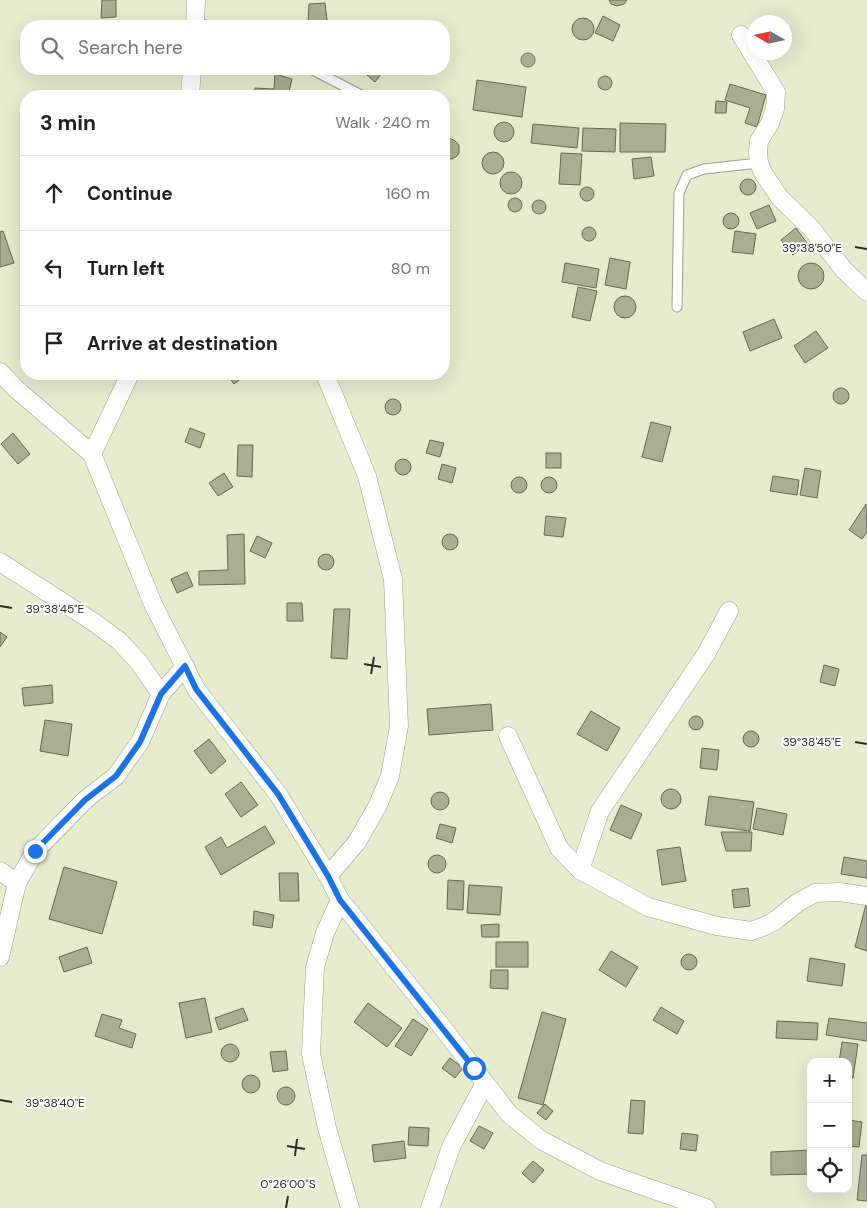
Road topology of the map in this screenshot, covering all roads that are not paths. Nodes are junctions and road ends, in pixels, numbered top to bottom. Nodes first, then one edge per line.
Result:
1 (196, 0) edge
2 (199, 20) edge
3 (741, 35) dead end
4 (192, 75) edge
5 (323, 75) edge
6 (190, 90) edge
7 (352, 90) edge
8 (759, 163) junction
9 (867, 292) edge
10 (677, 307) dead end
11 (0, 372) edge
12 (127, 380) edge
13 (327, 380) edge
14 (92, 454) junction
15 (0, 562) edge
16 (729, 611) dead end
17 (185, 666) junction
18 (161, 694) junction
19 (508, 736) dead end
20 (580, 870) junction
21 (0, 871) edge
22 (328, 876) junction
23 (16, 883) junction
24 (867, 896) edge
25 (340, 900) junction
26 (0, 957) edge
27 (485, 1083) junction
28 (350, 1208) edge
29 (430, 1208) edge
30 (706, 1208) edge

1 - 2 street
3 - 8 street
4 - 6 street
5 - 7 lane
8 - 9 street
8 - 10 lane
11 - 14 street
12 - 14 street
13 - 22 street
14 - 17 street
15 - 18 street
16 - 20 street
17 - 18 street
17 - 22 street
18 - 23 street
19 - 20 street
20 - 24 street
21 - 23 street
22 - 25 street
23 - 26 street
25 - 27 street
25 - 28 street
27 - 29 street
27 - 30 street

